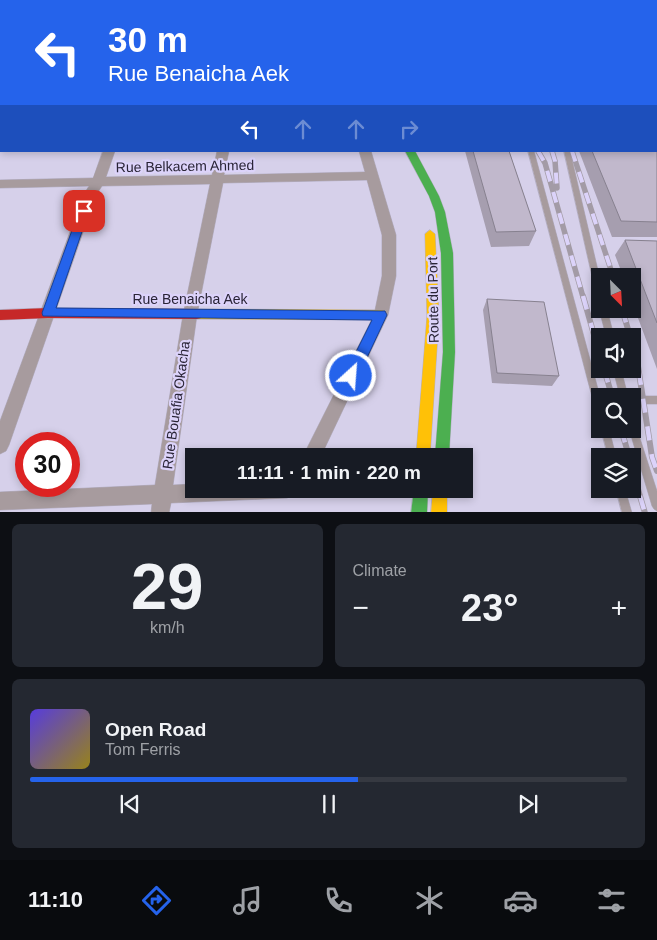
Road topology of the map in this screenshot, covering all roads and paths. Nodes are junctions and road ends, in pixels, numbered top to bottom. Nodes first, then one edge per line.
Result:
1 (109, 152) edge
2 (223, 152) edge
3 (365, 152) edge
4 (399, 152) edge
5 (411, 152) edge
6 (531, 152) edge
7 (567, 152) edge
8 (371, 176) junction
9 (218, 181) junction
10 (98, 182) junction
11 (0, 184) edge
12 (417, 190) dead end
13 (428, 221) dead end
14 (594, 268) edge
15 (48, 313) junction
16 (0, 315) edge
17 (190, 315) junction
18 (380, 315) junction
19 (594, 388) edge
20 (641, 400) edge
21 (657, 400) edge
22 (7, 406) edge
23 (636, 438) edge
24 (0, 445) edge
25 (316, 448) edge
26 (424, 448) edge
27 (443, 448) edge
28 (211, 498) edge
29 (420, 498) edge
30 (440, 498) edge
31 (623, 498) edge
32 (0, 502) edge
33 (161, 504) edge
34 (657, 506) edge
35 (419, 512) edge
36 (439, 512) edge
37 (627, 512) edge

1 - 10 street
2 - 9 street, Rue Bouafia Okacha
3 - 8 street
4 - 12 main road
5 - 27 main road, Route du Port
6 - 19 lane
7 - 14 lane
8 - 9 street, Rue Belkacem Ahmed
8 - 18 street
9 - 10 street, Rue Belkacem Ahmed
9 - 17 street, Rue Bouafia Okacha
10 - 11 street, Rue Belkacem Ahmed
10 - 15 street
13 - 26 main road, Route du Port
15 - 16 main road, Rue Benaicha Aek
15 - 17 main road, Rue Benaicha Aek
15 - 22 street
17 - 18 main road, Rue Benaicha Aek
17 - 33 street, Rue Bouafia Okacha
18 - 25 street
20 - 21 lane
22 - 24 street
23 - 34 lane
28 - 33 street
29 - 35 main road
30 - 36 main road
31 - 37 lane
32 - 33 street

